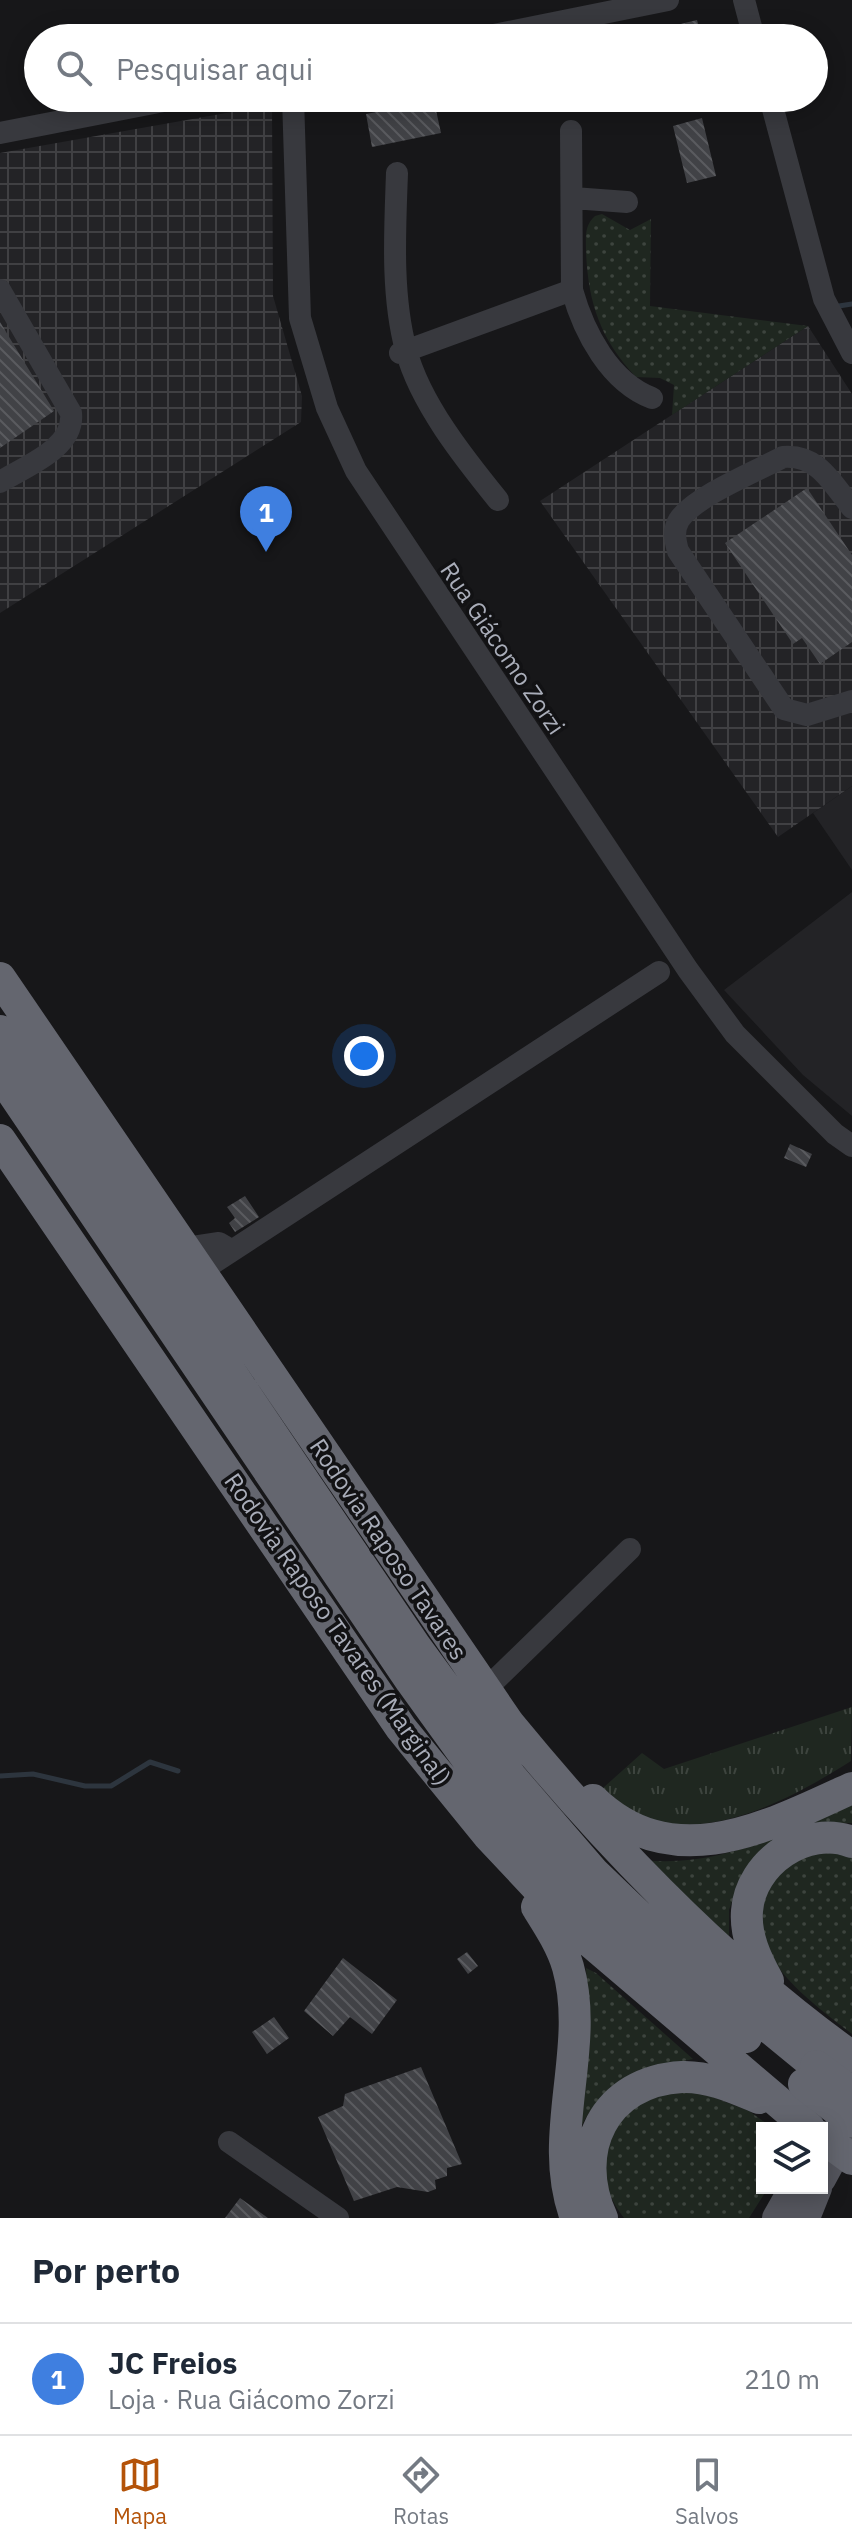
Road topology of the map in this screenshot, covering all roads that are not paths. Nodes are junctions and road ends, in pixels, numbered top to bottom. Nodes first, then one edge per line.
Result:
1 (668, 0) edge
2 (744, 0) edge
3 (549, 24) edge
4 (750, 24) edge
5 (107, 112) edge
6 (293, 112) edge
7 (774, 112) edge
8 (571, 131) dead end
9 (0, 133) edge
10 (397, 173) dead end
11 (573, 198) junction
12 (627, 202) dead end
13 (0, 290) edge
14 (572, 290) junction
15 (403, 352) junction
16 (852, 353) edge
17 (652, 398) dead end
18 (0, 482) edge
19 (498, 500) dead end
20 (852, 508) edge
21 (852, 701) edge
22 (659, 972) dead end
23 (0, 978) edge
24 (0, 1031) edge
25 (0, 1074) edge
26 (0, 1140) edge
27 (852, 1146) edge
28 (194, 1259) junction
29 (630, 1549) dead end
30 (490, 1698) junction
31 (852, 1788) edge
32 (488, 1835) junction
33 (852, 1842) edge
34 (790, 2009) junction
35 (852, 2057) edge
36 (852, 2074) edge
37 (810, 2075) junction
38 (852, 2093) edge
39 (799, 2122) edge
40 (802, 2122) edge
41 (809, 2122) edge
42 (852, 2122) edge
43 (828, 2141) edge
44 (229, 2142) dead end
45 (852, 2159) edge
46 (828, 2168) edge
47 (790, 2194) edge
48 (816, 2194) edge
49 (338, 2218) edge
50 (576, 2218) edge
51 (602, 2218) edge
52 (776, 2218) edge
53 (806, 2218) edge

1 - 3 street
2 - 4 street
5 - 9 street
6 - 27 street, Rua Giácomo Zorzi
7 - 16 street
8 - 11 street
10 - 15 street
11 - 12 street
11 - 14 street
13 - 18 street
14 - 15 street
14 - 17 street
15 - 19 street
20 - 21 street
22 - 28 street
23 - 28 highway, Rodovia Raposo Tavares
24 - 37 highway, Rodovia Raposo Tavares
25 - 37 highway, Rodovia Raposo Tavares
26 - 32 highway, Rodovia Raposo Tavares (Marginal)
28 - 30 highway, Rodovia Raposo Tavares
29 - 30 street
30 - 31 highway
30 - 34 highway, Rodovia Raposo Tavares
32 - 40 highway, Rodovia Raposo Tavares (Marginal)
32 - 50 highway
33 - 34 highway
34 - 35 highway, Rodovia Raposo Tavares
36 - 41 main road
37 - 38 highway, Rodovia Raposo Tavares, bridge
37 - 42 highway, Rodovia Raposo Tavares, bridge
39 - 51 highway
42 - 46 main road
43 - 45 highway, Rodovia Raposo Tavares (Marginal), bridge
44 - 49 street
47 - 52 main road
48 - 53 main road

